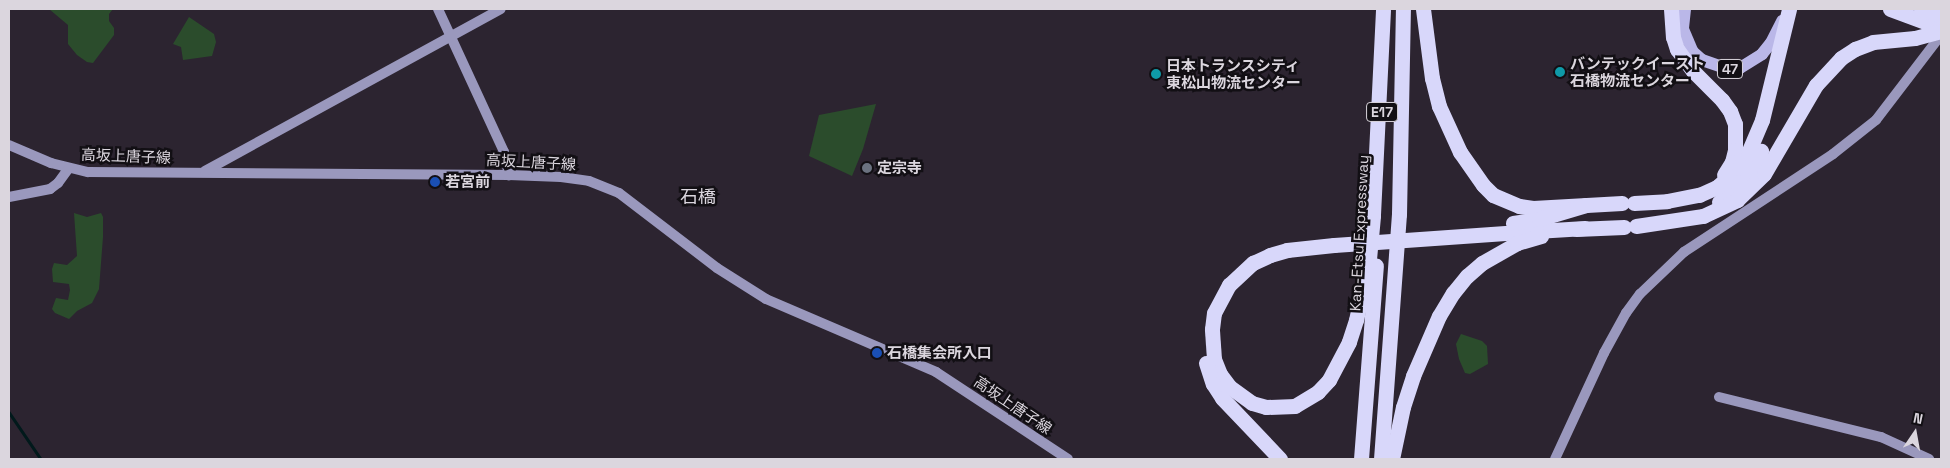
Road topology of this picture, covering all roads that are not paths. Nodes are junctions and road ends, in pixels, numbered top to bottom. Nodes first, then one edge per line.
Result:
1 (438, 9) edge
2 (501, 9) edge
3 (1383, 9) edge
4 (1403, 9) edge
5 (1423, 9) edge
6 (1671, 9) edge
7 (1686, 9) edge
8 (1788, 9) edge
9 (1799, 9) edge
10 (1890, 9) edge
11 (1921, 9) edge
12 (1941, 16) edge
13 (1941, 29) edge
14 (1941, 35) edge
15 (451, 36) junction
16 (9, 145) edge
17 (68, 168) junction
18 (202, 172) junction
19 (509, 175) junction
20 (1699, 195) junction
21 (9, 197) edge
22 (1586, 205) junction
23 (1684, 220) junction
24 (1585, 228) junction
25 (1372, 259) junction
26 (1719, 397) dead end
27 (1068, 459) edge
28 (1280, 459) edge
29 (1361, 459) edge
30 (1381, 459) edge
31 (1392, 459) edge
32 (1555, 459) edge
33 (1929, 459) edge

1 - 15 street
2 - 15 street
3 - 25 highway, Kan-Etsu Expressway / E17
4 - 30 highway, E17
5 - 22 highway
6 - 20 highway
7 - 8 main road, 47
8 - 20 highway
9 - 23 highway
10 - 13 highway
11 - 12 highway
13 - 23 highway
14 - 32 street
15 - 18 street
15 - 19 street
16 - 17 street, 高坂上唐子線
17 - 18 street, 高坂上唐子線
17 - 21 street
18 - 19 street, 高坂上唐子線
19 - 27 street, 高坂上唐子線
20 - 22 highway
22 - 28 highway
23 - 24 highway
24 - 25 highway
24 - 31 highway
25 - 29 highway, Kan-Etsu Expressway / E17
26 - 33 street

